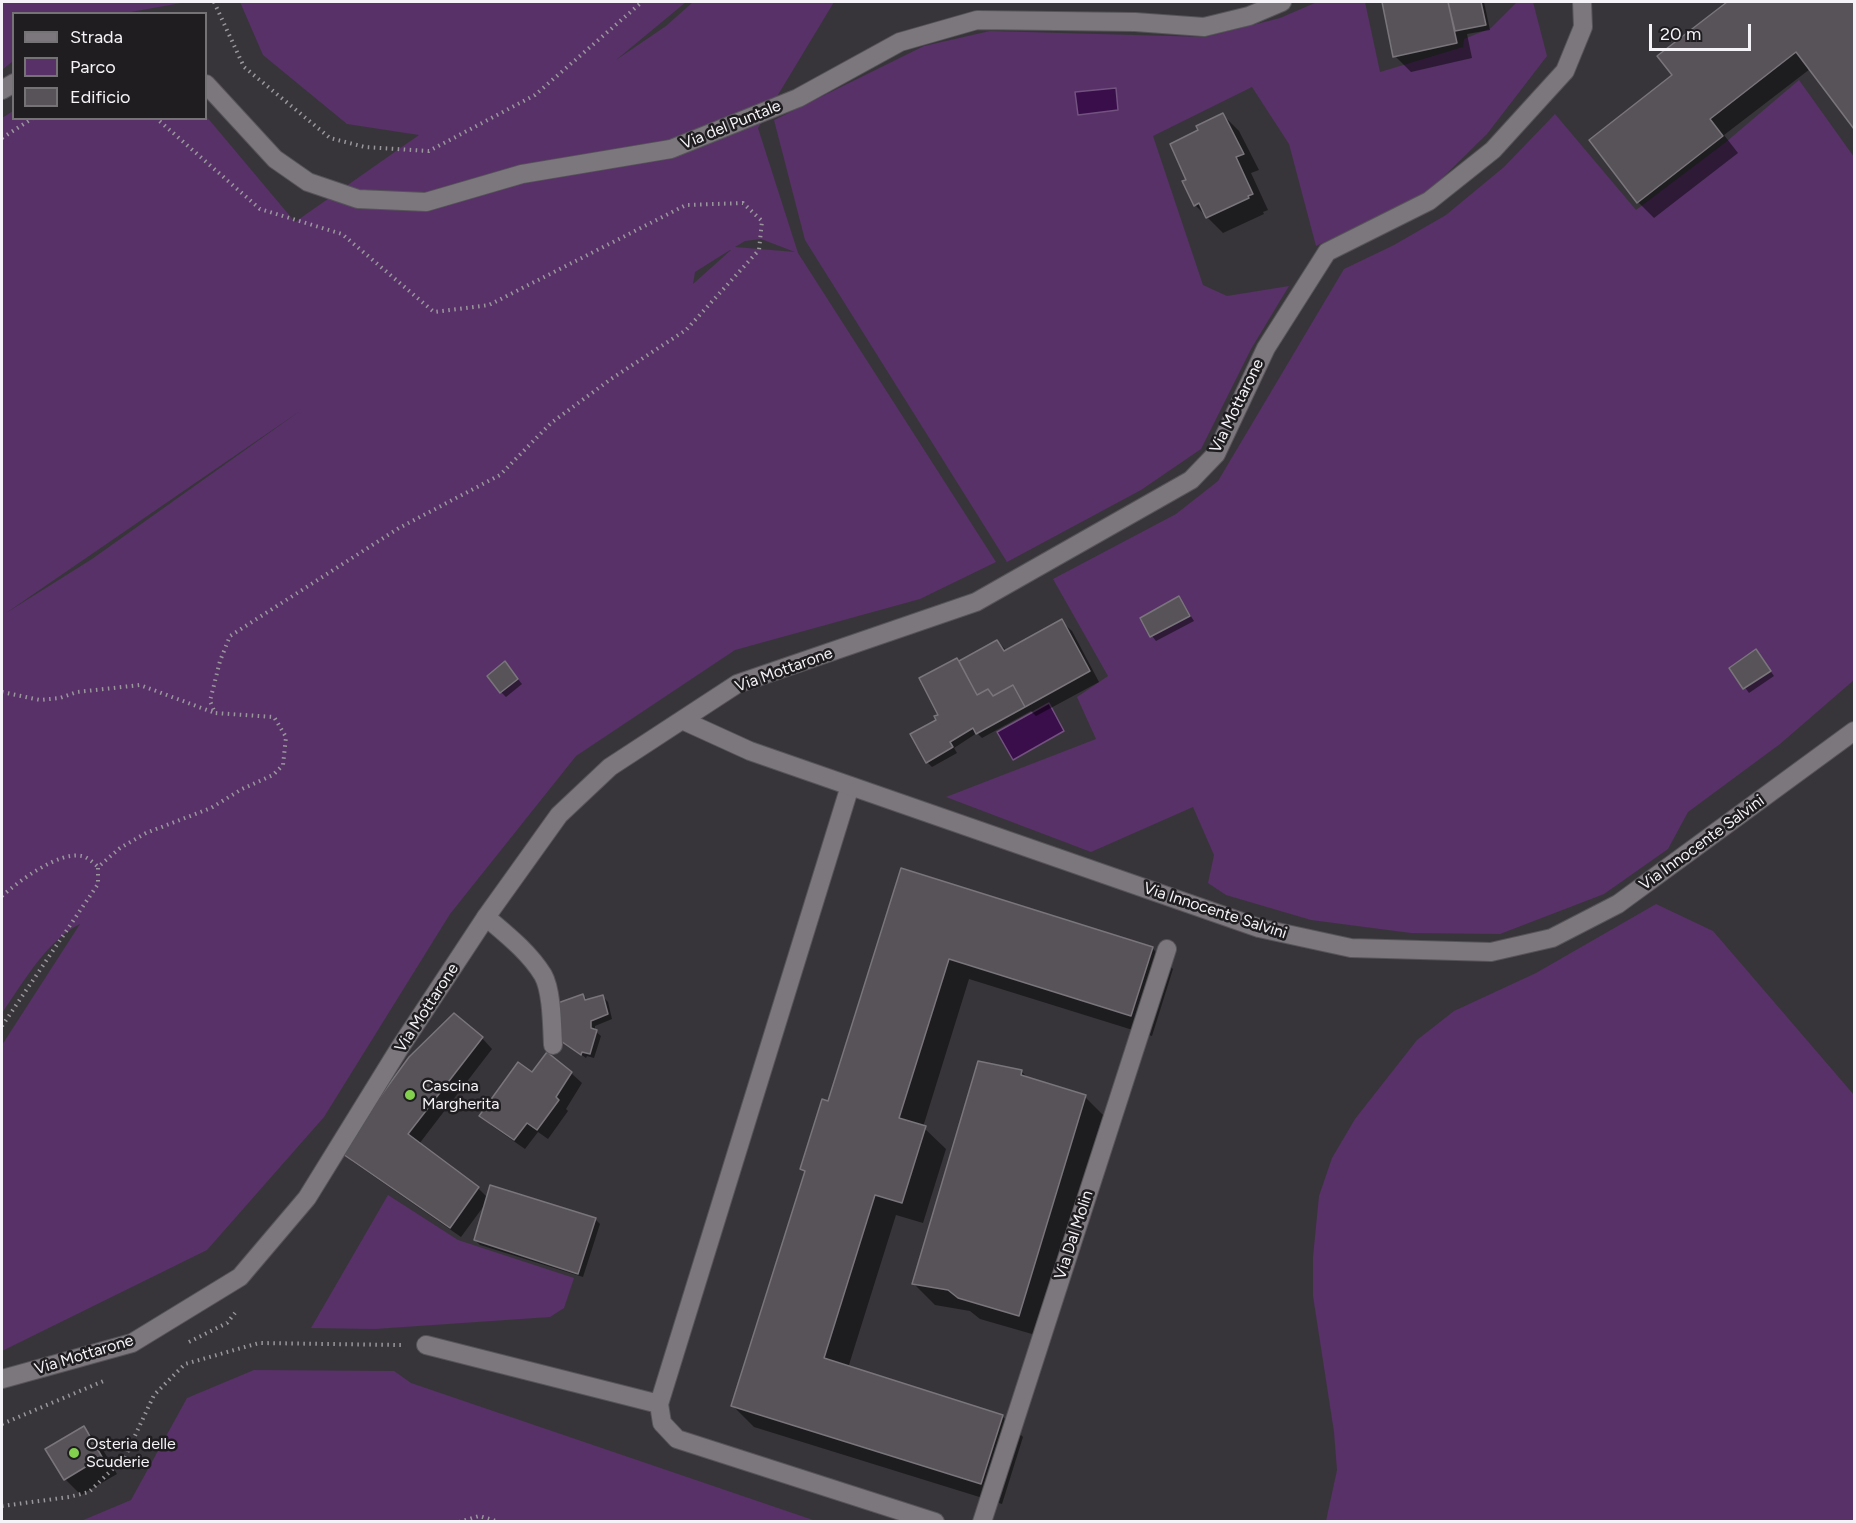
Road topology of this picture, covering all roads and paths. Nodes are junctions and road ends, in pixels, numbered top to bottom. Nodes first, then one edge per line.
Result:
1 (214, 2) edge
2 (642, 2) edge
3 (1282, 2) edge
4 (1582, 2) edge
5 (207, 85) edge
6 (30, 120) edge
7 (158, 120) edge
8 (2, 138) edge
9 (2, 692) edge
10 (215, 713) junction
11 (682, 720) junction
12 (1854, 731) edge
13 (850, 786) junction
14 (98, 867) junction
15 (2, 896) edge
16 (486, 917) junction
17 (1167, 950) dead end
18 (2, 1026) edge
19 (553, 1045) dead end
20 (426, 1345) joint
21 (2, 1379) edge
22 (658, 1404) junction
23 (2, 1506) edge
24 (459, 1521) edge
25 (500, 1521) edge
26 (935, 1521) edge
27 (982, 1521) edge

1 - 2 path
3 - 5 street, Via del Puntale
4 - 11 street, Via Mottarone
6 - 8 path
7 - 10 path
9 - 10 path
10 - 14 path
11 - 13 street, Via Innocente Salvini
11 - 16 street, Via Mottarone
12 - 13 street, Via Innocente Salvini
13 - 22 street
14 - 15 path
14 - 18 path
16 - 19 street
16 - 21 street, Via Mottarone
17 - 27 street, Via Dal Molin
20 - 22 street
20 - 23 path
22 - 26 street
24 - 25 path

